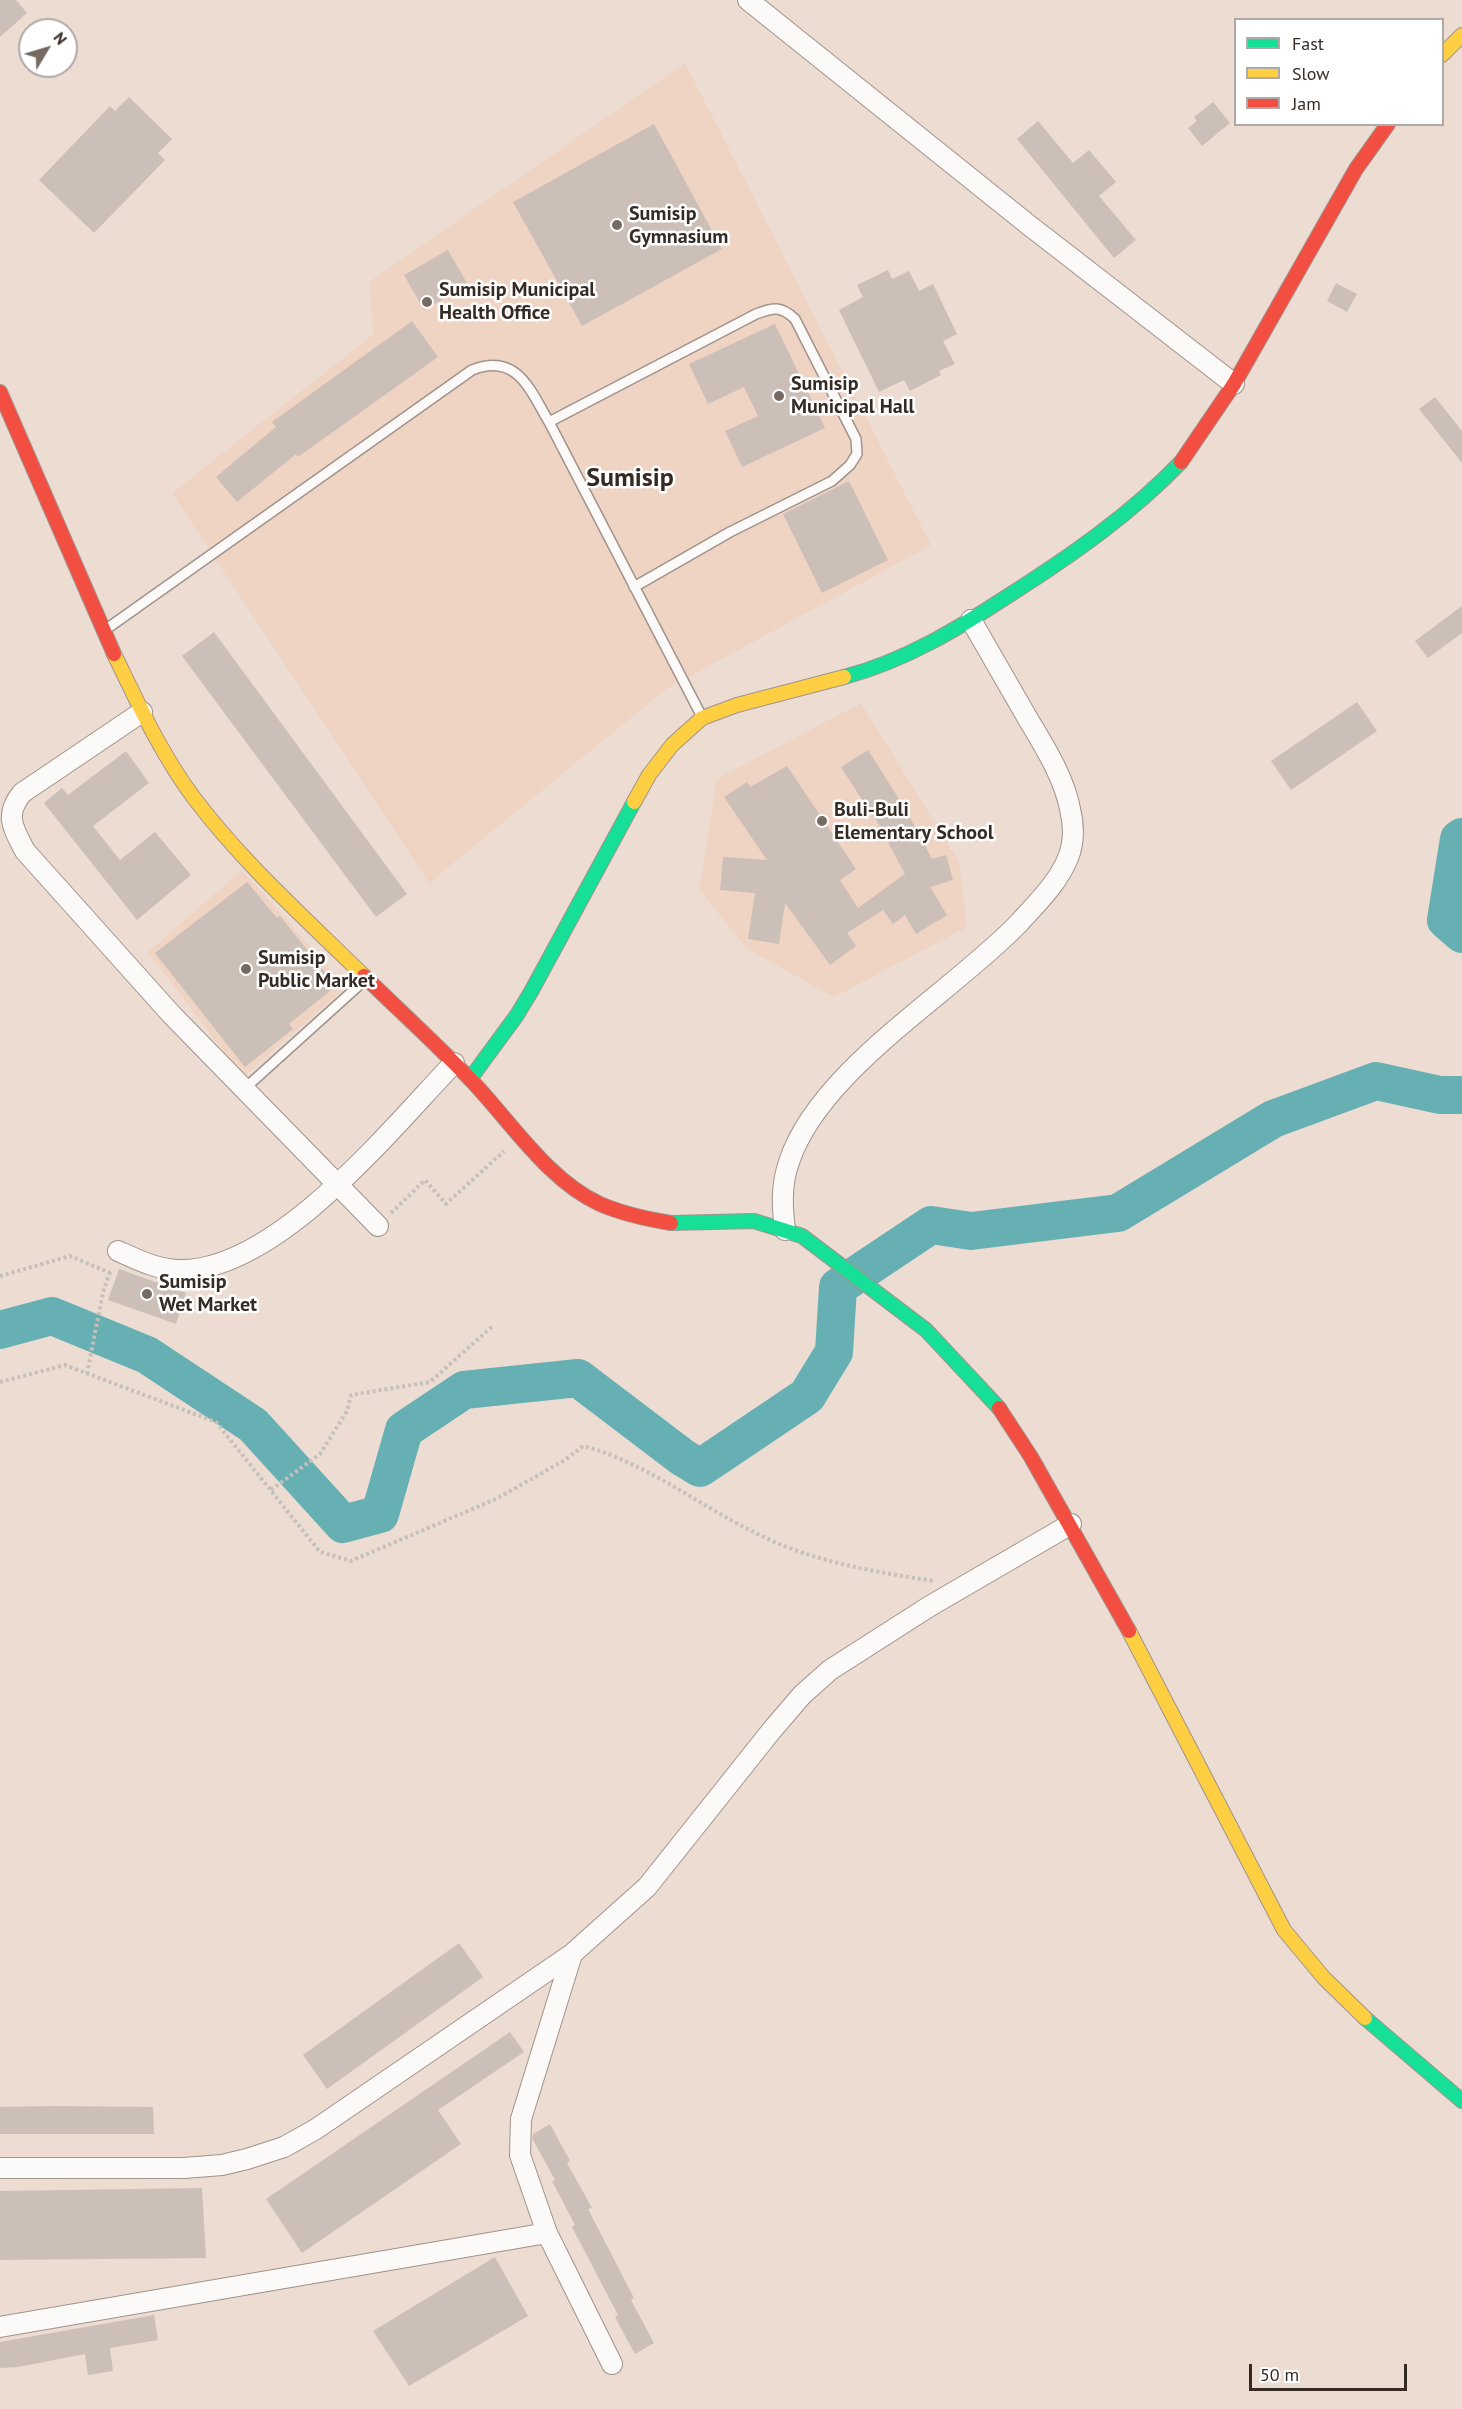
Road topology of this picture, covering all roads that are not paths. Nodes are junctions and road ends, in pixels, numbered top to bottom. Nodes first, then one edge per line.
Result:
1 (748, 0) edge
2 (1462, 34) edge
3 (1444, 54) edge
4 (1387, 126) edge
5 (1234, 384) junction
6 (0, 392) edge
7 (549, 422) junction
8 (634, 587) junction
9 (971, 620) junction
10 (103, 632) junction
11 (142, 712) junction
12 (702, 718) junction
13 (367, 979) junction
14 (454, 1063) junction
15 (470, 1079) junction
16 (243, 1090) junction
17 (337, 1185) junction
18 (378, 1226) road end
19 (785, 1230) junction
20 (118, 1251) dead end
21 (1071, 1524) junction
22 (572, 1954) junction
23 (1462, 2101) edge
24 (0, 2168) edge
25 (547, 2233) junction
26 (0, 2327) edge
27 (612, 2364) dead end

1 - 5 street
2 - 3 street
4 - 5 street
5 - 9 street
6 - 10 street
7 - 8 lane
7 - 8 lane
7 - 10 lane
8 - 12 lane
9 - 12 street
9 - 19 street
10 - 11 street
11 - 13 street
11 - 16 street
12 - 15 street
13 - 14 street
13 - 16 lane
14 - 15 street
14 - 17 street
15 - 19 street
16 - 17 street
17 - 18 street
17 - 20 street
19 - 21 street
21 - 22 street
21 - 23 street
22 - 24 street
22 - 25 street
25 - 26 street
25 - 27 street

